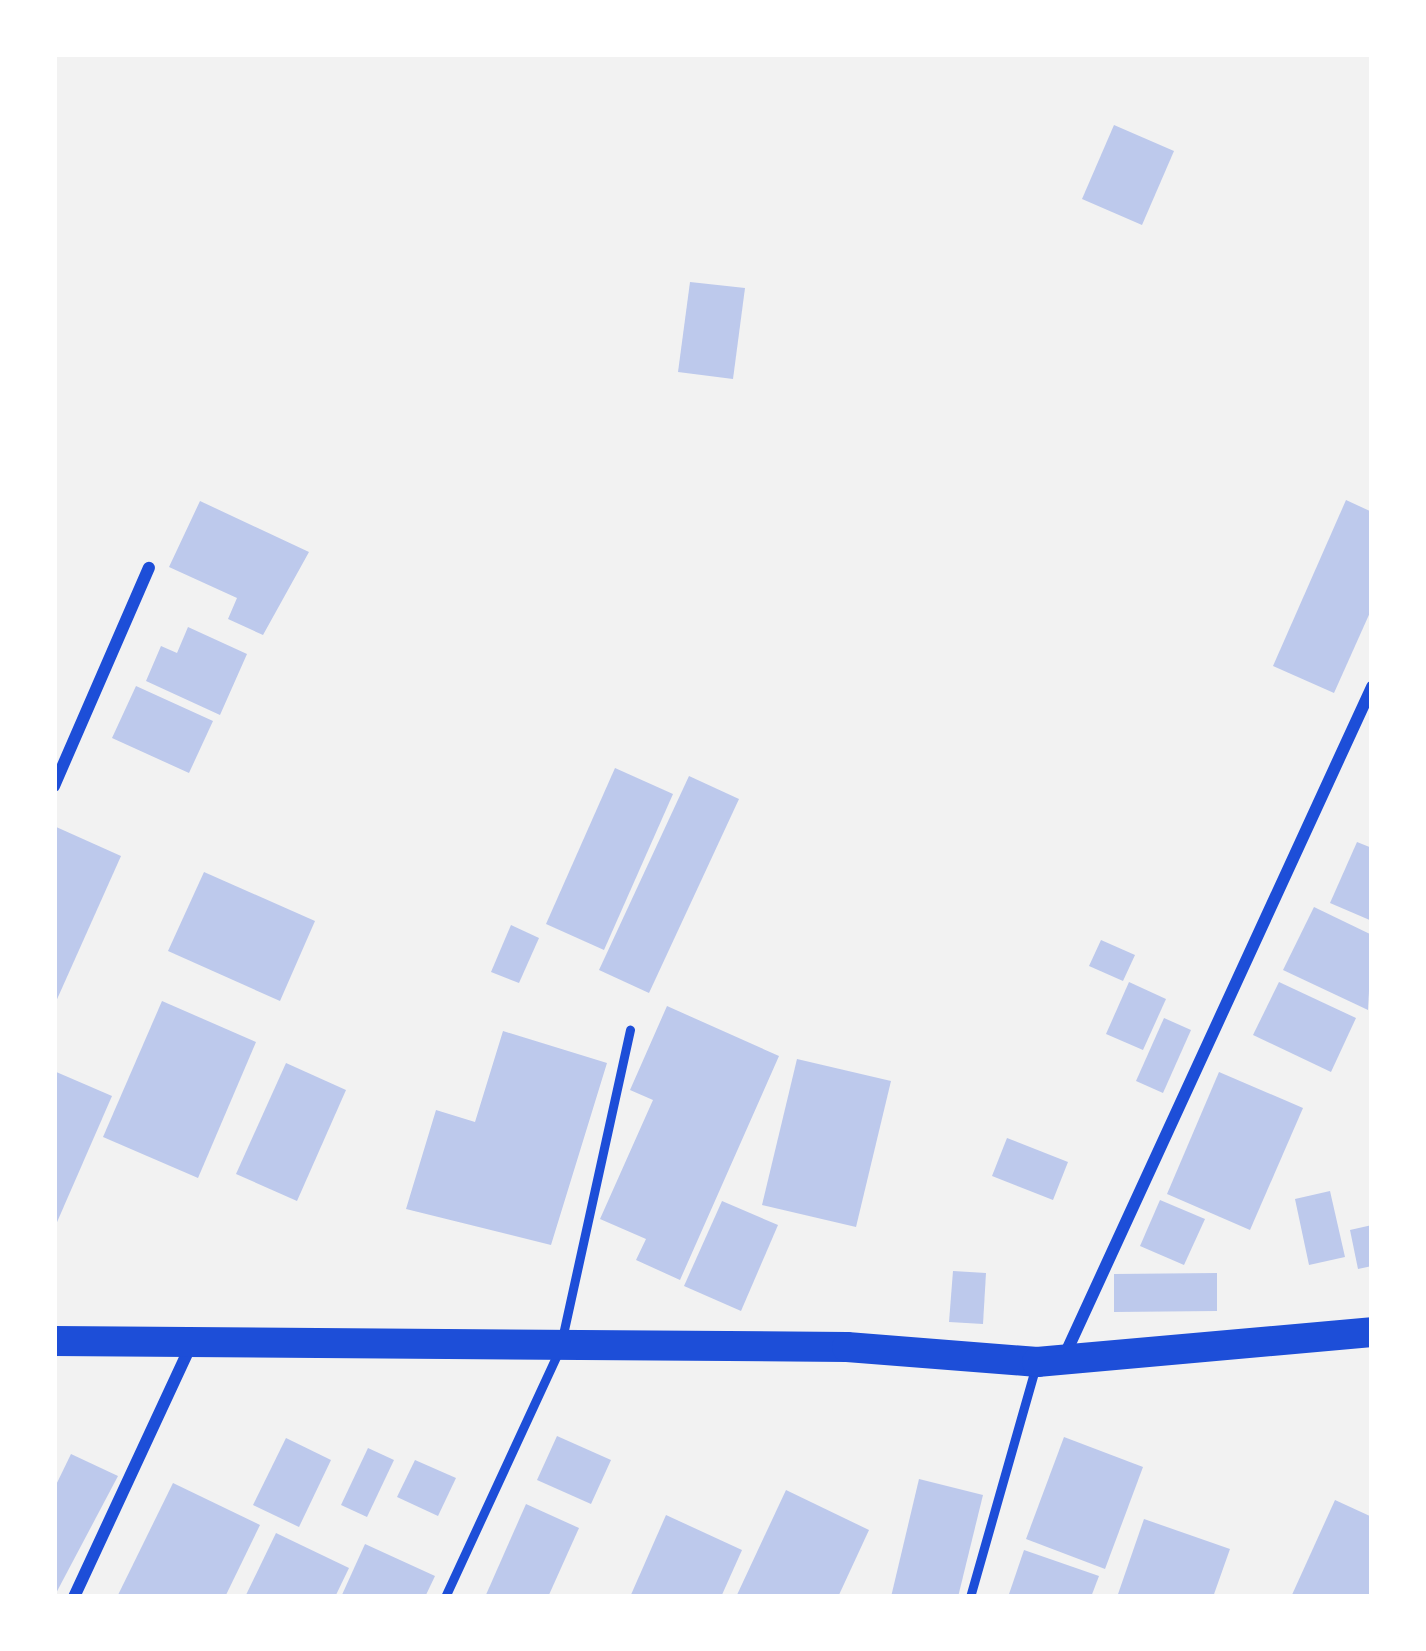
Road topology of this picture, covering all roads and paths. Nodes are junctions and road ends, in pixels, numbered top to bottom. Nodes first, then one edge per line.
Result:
1 (149, 568) dead end
2 (1372, 687) edge
3 (54, 786) edge
4 (630, 1030) dead end
5 (1372, 1333) edge
6 (54, 1341) edge
7 (190, 1347) junction
8 (560, 1348) junction
9 (1050, 1361) junction
10 (74, 1597) edge
11 (445, 1597) edge
12 (970, 1597) edge

1 - 3 street
2 - 9 street
4 - 8 lane
5 - 9 main road
6 - 7 main road
7 - 8 main road
7 - 10 street
8 - 9 main road
8 - 11 lane
9 - 12 lane

